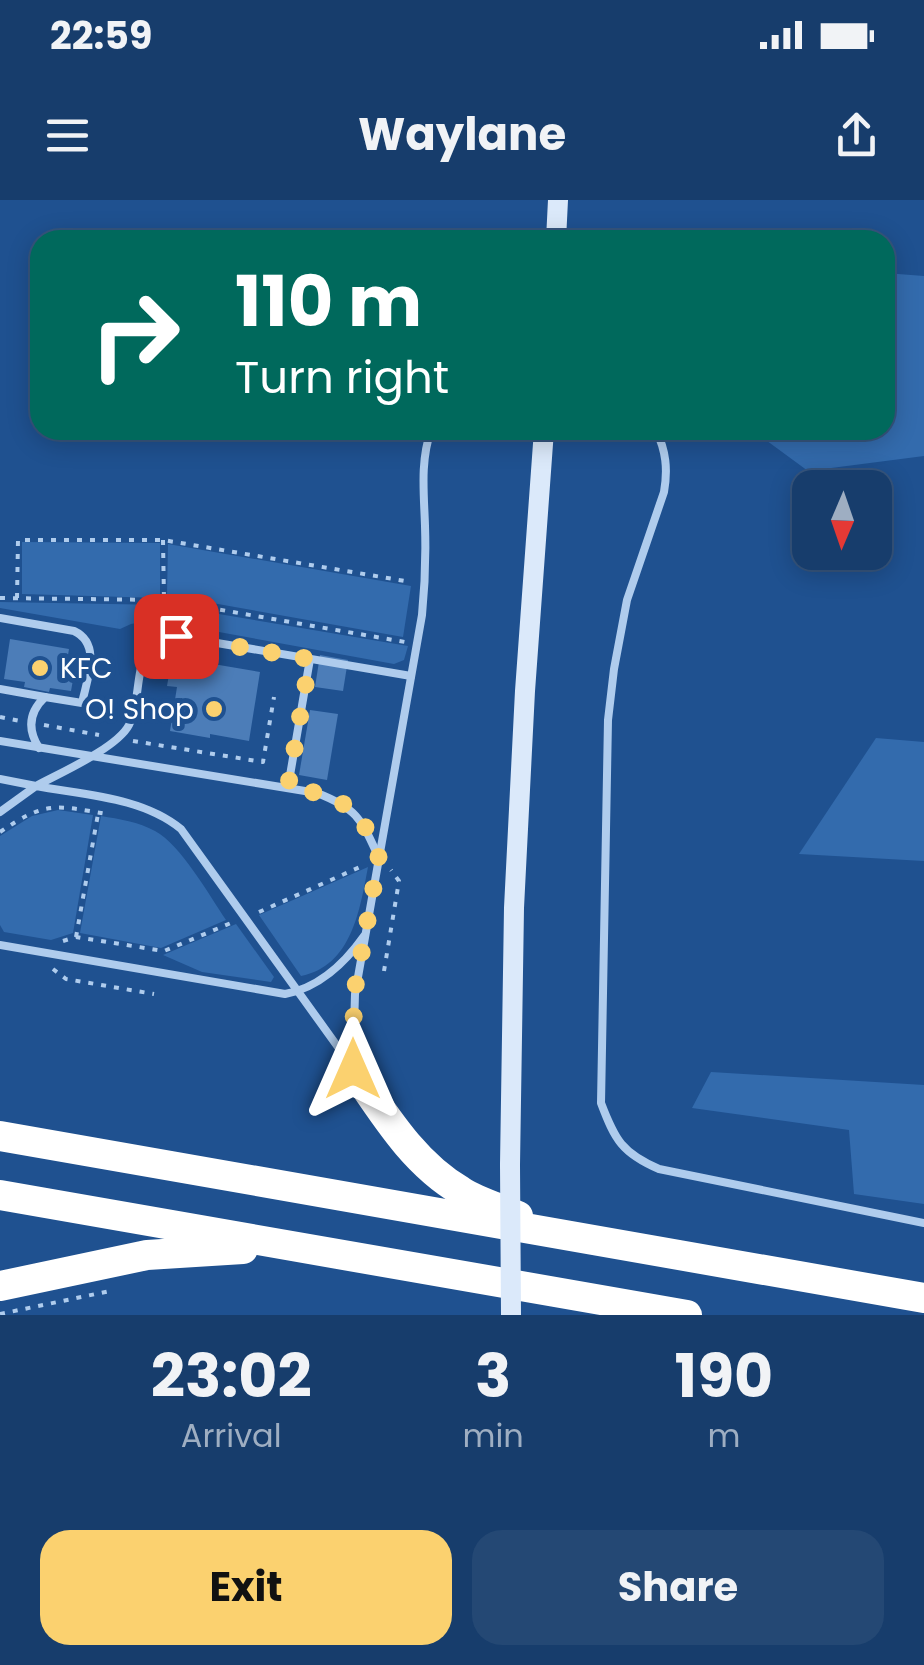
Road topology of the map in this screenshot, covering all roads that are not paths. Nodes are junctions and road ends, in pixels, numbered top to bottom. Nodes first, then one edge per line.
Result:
1 (558, 200) edge
2 (556, 230) edge
3 (427, 440) edge
4 (543, 440) edge
5 (659, 440) edge
6 (0, 618) edge
7 (310, 659) junction
8 (411, 676) junction
9 (0, 689) edge
10 (45, 696) junction
11 (0, 741) edge
12 (39, 748) junction
13 (88, 756) junction
14 (0, 779) edge
15 (36, 786) junction
16 (288, 787) junction
17 (0, 812) edge
18 (379, 858) junction
19 (365, 934) junction
20 (0, 945) edge
21 (299, 992) junction
22 (353, 1069) junction
23 (0, 1136) edge
24 (0, 1194) edge
25 (924, 1223) edge
26 (567, 1236) junction
27 (300, 1246) junction
28 (0, 1286) edge
29 (924, 1298) edge
30 (510, 1315) edge
31 (687, 1315) edge

1 - 2 street
3 - 8 lane
4 - 30 street, bridge
5 - 25 lane
6 - 10 lane
7 - 8 lane
7 - 13 lane
7 - 16 lane
8 - 18 lane
9 - 10 lane
10 - 12 lane
11 - 12 lane
12 - 13 lane
13 - 15 lane
13 - 16 lane
14 - 15 lane
15 - 17 lane
15 - 21 lane
16 - 18 lane
18 - 19 lane
19 - 21 lane
19 - 22 lane
20 - 21 lane
21 - 22 lane
22 - 26 highway
23 - 26 highway
24 - 27 highway
26 - 29 highway
27 - 28 highway
27 - 31 highway

